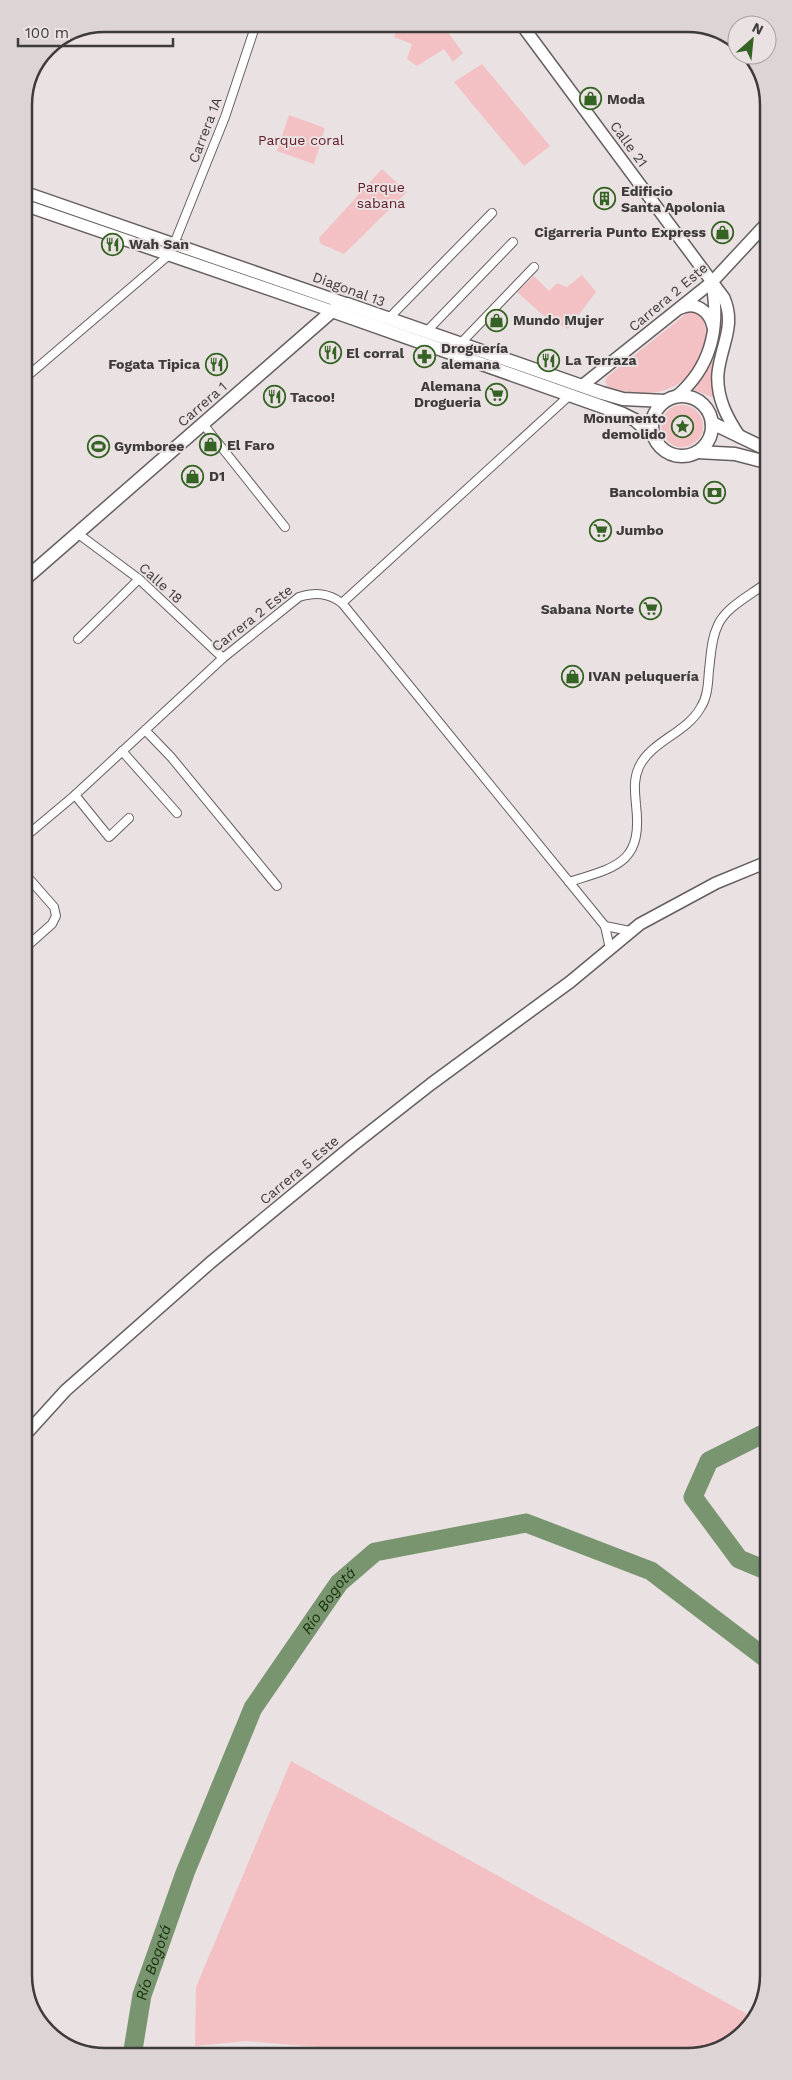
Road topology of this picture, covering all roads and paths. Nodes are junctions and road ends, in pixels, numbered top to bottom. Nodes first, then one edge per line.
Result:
1 (253, 32) edge
2 (528, 33) edge
3 (33, 195) edge
4 (33, 211) edge
5 (492, 213) dead end
6 (760, 230) edge
7 (513, 242) dead end
8 (172, 249) junction
9 (534, 267) dead end
10 (712, 282) junction
11 (347, 304) junction
12 (680, 308) junction
13 (332, 311) junction
14 (388, 319) junction
15 (713, 328) junction
16 (426, 332) junction
17 (460, 344) junction
18 (33, 371) edge
19 (583, 385) junction
20 (570, 395) junction
21 (671, 399) junction
22 (712, 423) junction
23 (203, 424) junction
24 (654, 436) junction
25 (740, 437) junction
26 (760, 446) edge
27 (697, 452) junction
28 (760, 460) edge
29 (284, 527) dead end
30 (78, 533) junction
31 (33, 572) edge
32 (139, 579) junction
33 (760, 588) edge
34 (342, 603) junction
35 (78, 639) dead end
36 (224, 658) junction
37 (145, 730) junction
38 (122, 751) junction
39 (75, 795) junction
40 (177, 813) dead end
41 (129, 818) dead end
42 (33, 831) edge
43 (760, 865) edge
44 (569, 882) junction
45 (33, 883) edge
46 (278, 886) dead end
47 (605, 926) junction
48 (630, 931) junction
49 (33, 941) edge
50 (610, 949) junction
51 (32, 1426) edge

1 - 8 street, Carrera 1A
2 - 10 street, Calle 21
3 - 8 street, Diagonal 13
4 - 8 street, Diagonal 13
5 - 14 street
6 - 10 street, Carrera 2 Este
7 - 16 street
8 - 11 street, Diagonal 13
8 - 13 street, Diagonal 13
8 - 18 street, Carrera 1A
9 - 17 street
10 - 12 street, Carrera 2 Este
10 - 15 street
10 - 25 street, Calle 21
11 - 13 main road, Carrera 1
11 - 14 main road, Diagonal 13
12 - 15 street
12 - 19 street, Carrera 2 Este
13 - 20 main road, Diagonal 13
13 - 23 main road, Carrera 1
14 - 16 main road, Diagonal 13
15 - 21 street
16 - 17 main road, Diagonal 13
17 - 19 main road, Diagonal 13
19 - 21 main road, Diagonal 13
20 - 24 main road, Diagonal 13
20 - 34 street
21 - 22 main road
21 - 24 main road
22 - 25 main road
22 - 27 main road
23 - 29 street
23 - 30 main road, Carrera 1
24 - 27 main road
25 - 26 main road
27 - 28 main road
30 - 31 main road, Carrera 1
30 - 32 street, Calle 18
32 - 35 street
32 - 36 street, Calle 18
33 - 44 street
34 - 36 street, Carrera 2 Este
34 - 44 street
36 - 37 street, Carrera 2 Este
37 - 38 street, Carrera 2 Este
37 - 46 street
38 - 39 street, Carrera 2 Este
38 - 40 street
39 - 41 street
39 - 42 street, Carrera 2 Este
43 - 48 street, Carrera 5 Este
44 - 47 street
45 - 49 street
47 - 48 street
47 - 50 street
48 - 50 street, Carrera 5 Este
50 - 51 street, Carrera 5 Este

